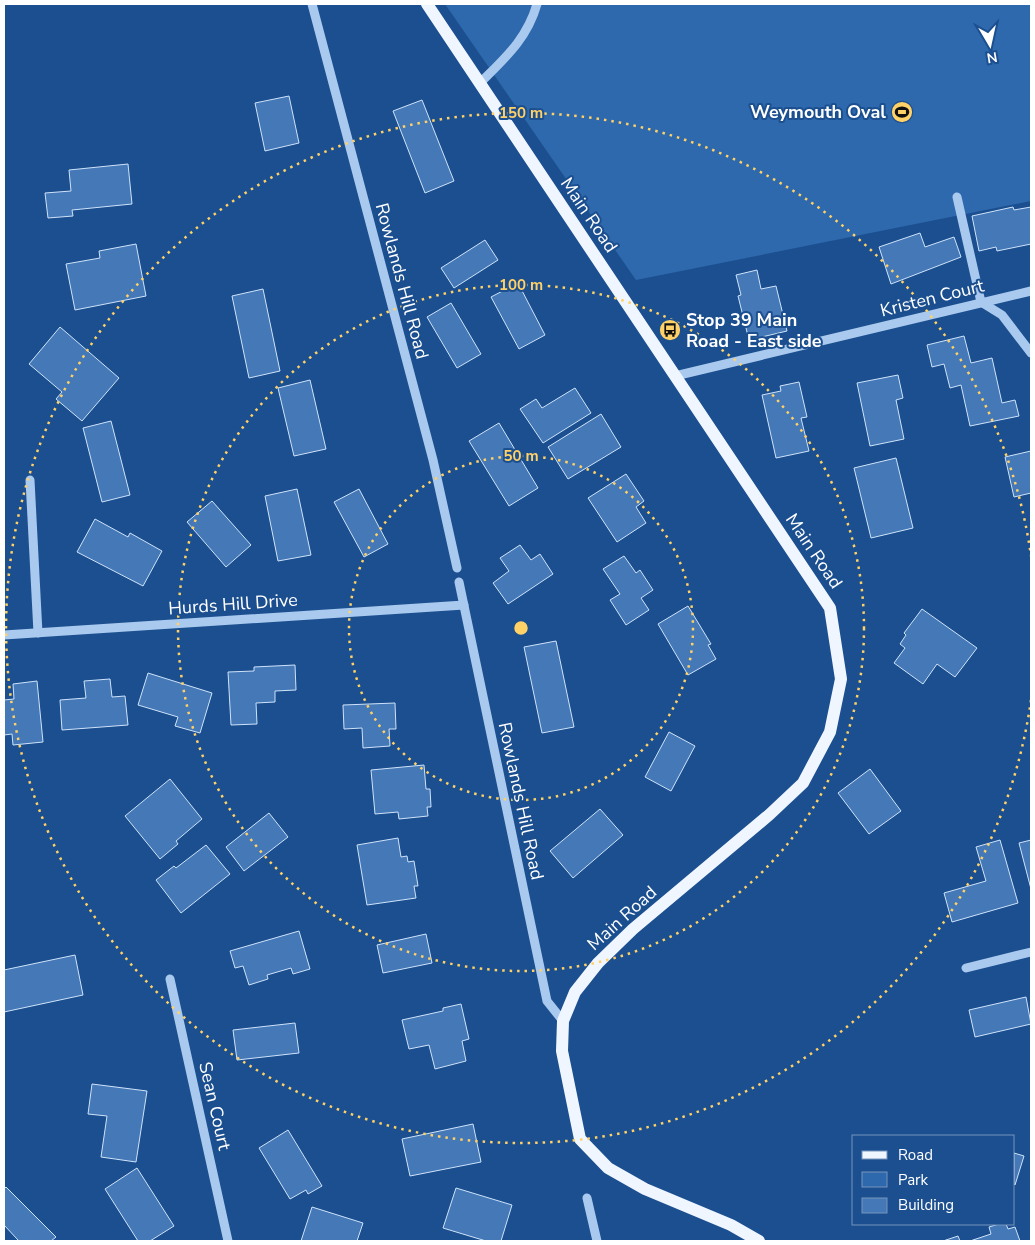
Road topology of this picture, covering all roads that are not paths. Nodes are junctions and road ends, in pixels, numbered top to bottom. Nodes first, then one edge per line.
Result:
1 (312, 4) edge
2 (427, 4) edge
3 (537, 4) edge
4 (480, 83) junction
5 (957, 197) dead end
6 (1031, 291) edge
7 (981, 302) junction
8 (1031, 353) edge
9 (675, 376) junction
10 (30, 480) dead end
11 (457, 568) dead end
12 (459, 582) dead end
13 (464, 605) junction
14 (38, 633) junction
15 (4, 635) edge
16 (1031, 952) edge
17 (966, 968) dead end
18 (170, 979) dead end
19 (563, 1021) junction
20 (587, 1198) dead end
21 (228, 1241) edge
22 (597, 1241) edge
23 (759, 1241) edge

1 - 11 street, Rowlands Hill Road
2 - 4 main road, Main Road
3 - 4 street
4 - 9 main road, Main Road
5 - 7 street
6 - 7 street, Kristen Court
7 - 8 street
7 - 9 street, Kristen Court
9 - 19 main road, Main Road
10 - 14 street
12 - 13 street, Rowlands Hill Road
13 - 14 street, Hurds Hill Drive
13 - 19 street, Rowlands Hill Road
14 - 15 street, Hurds Hill Drive
16 - 17 street
18 - 21 street, Sean Court
19 - 23 main road, Main Road
20 - 22 street

